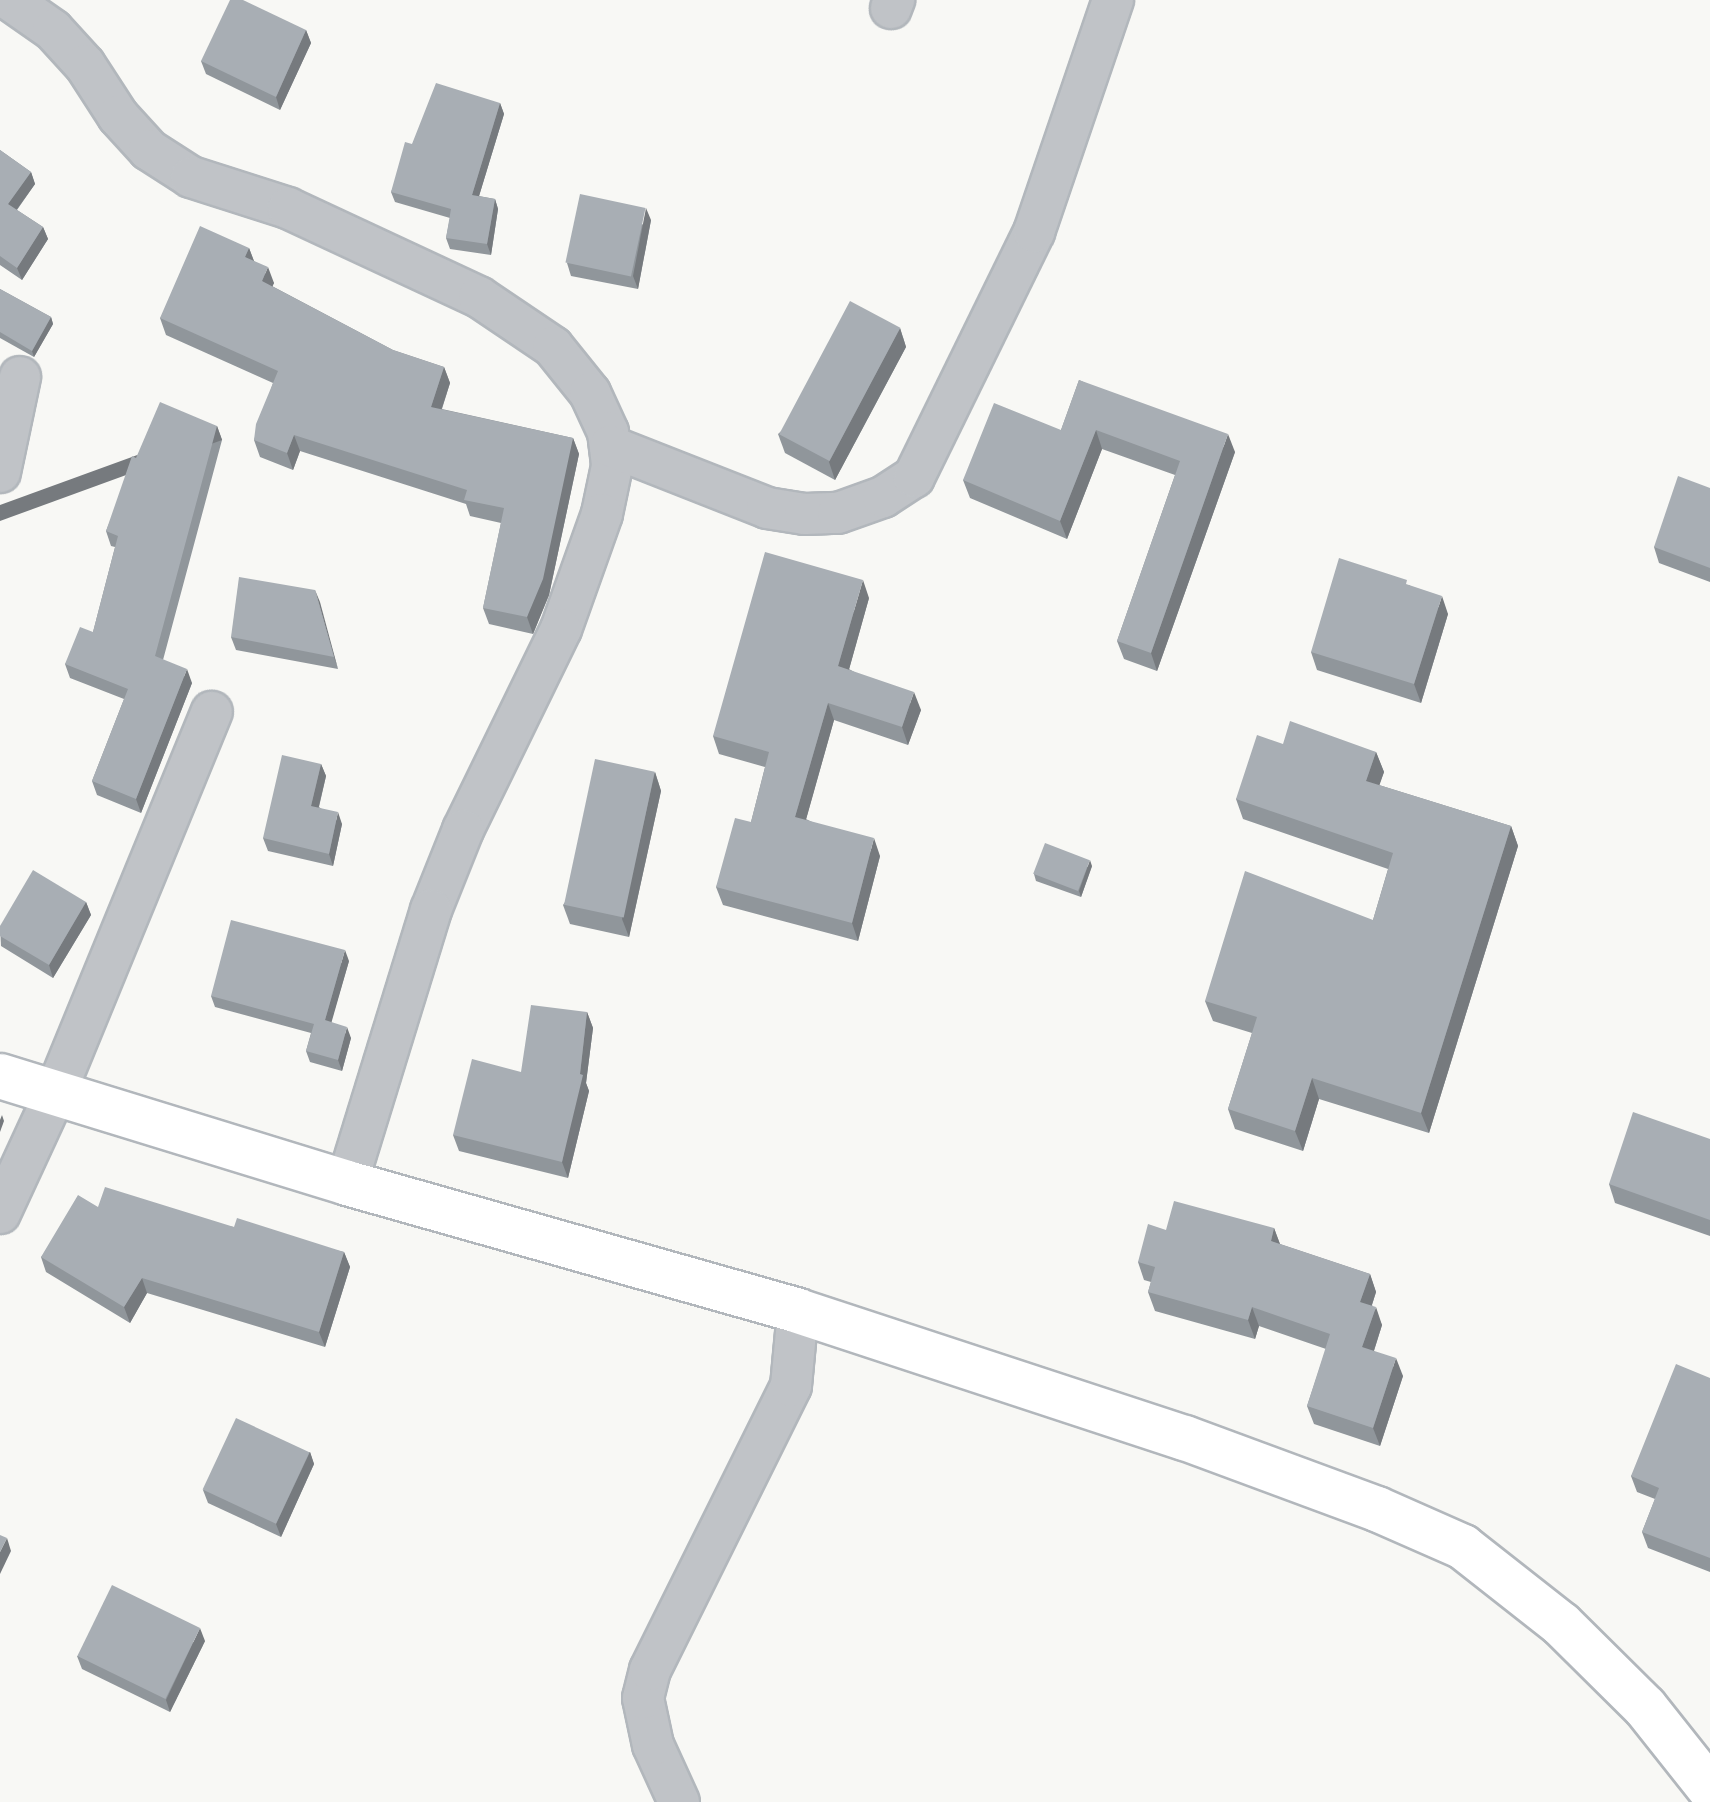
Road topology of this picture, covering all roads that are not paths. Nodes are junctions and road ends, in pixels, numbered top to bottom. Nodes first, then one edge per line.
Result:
1 (10, 0) edge
2 (1113, 0) edge
3 (20, 377) dead end
4 (610, 446) junction
5 (0, 472) edge
6 (212, 712) dead end
7 (0, 1076) edge
8 (55, 1094) junction
9 (347, 1183) junction
10 (0, 1213) edge
11 (798, 1311) junction
12 (1710, 1789) edge
13 (679, 1802) edge

1 - 4 street
2 - 4 street
3 - 5 street
4 - 9 street
6 - 8 street
7 - 8 street
8 - 9 street
8 - 10 street
9 - 11 street
11 - 12 street
11 - 13 street

